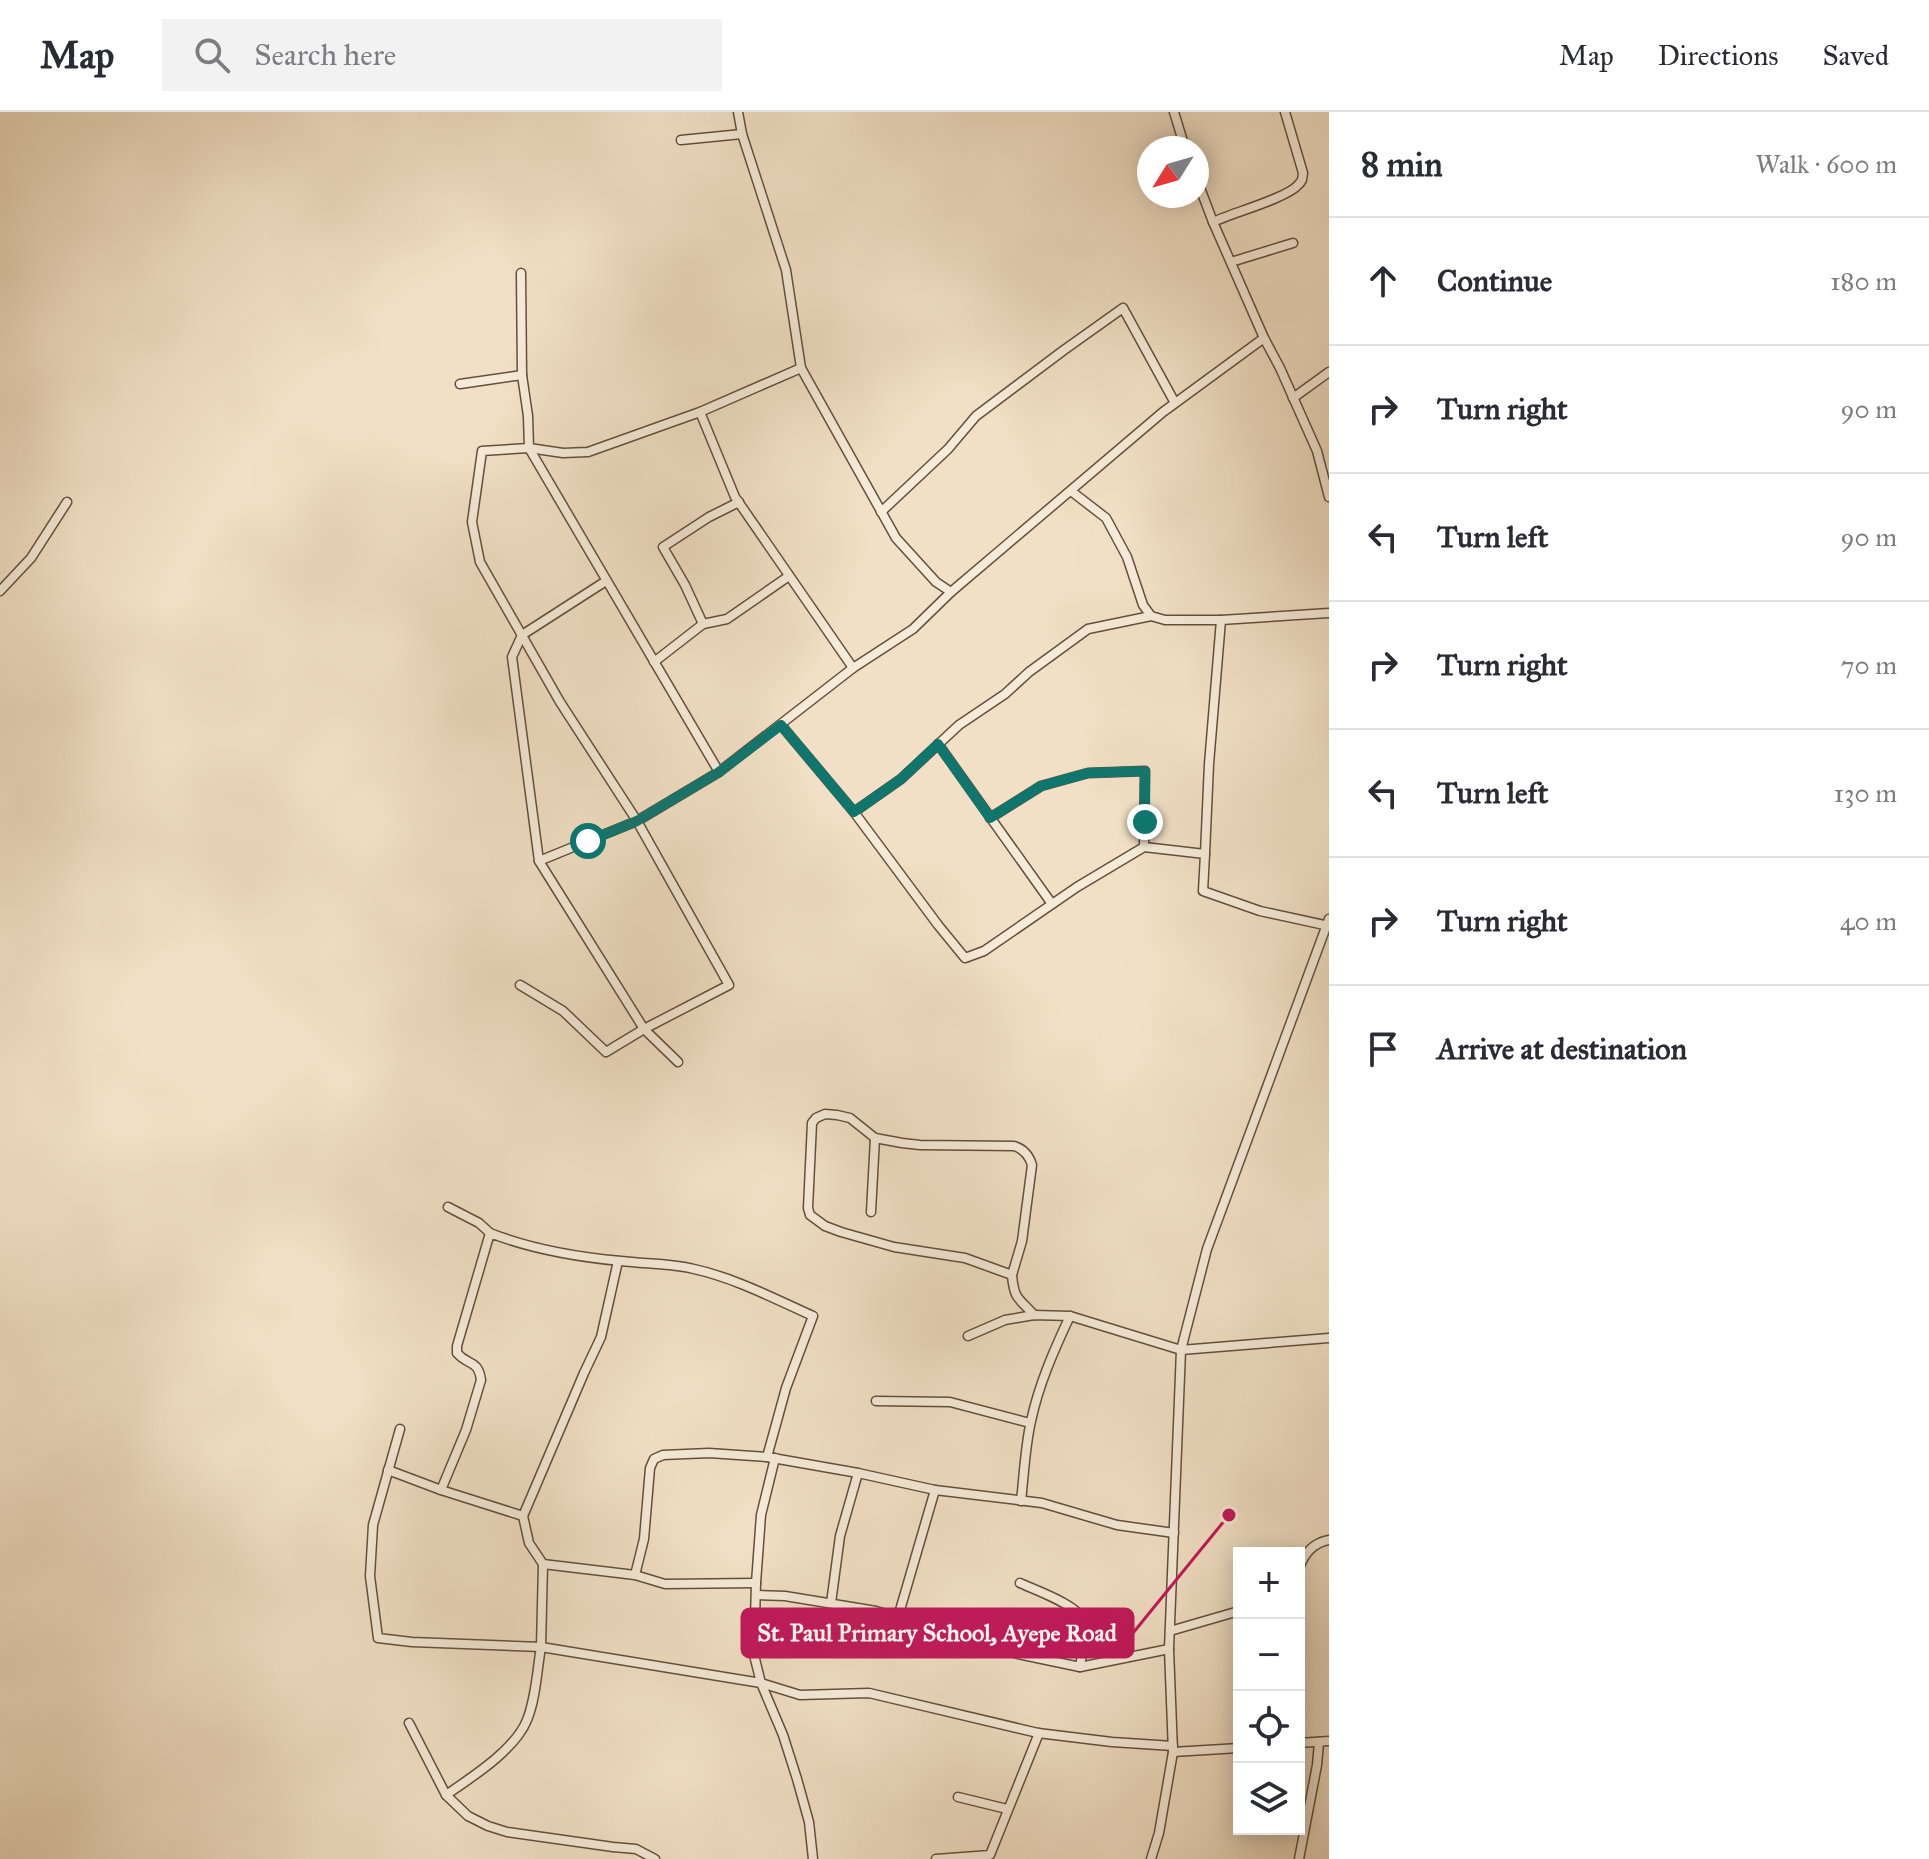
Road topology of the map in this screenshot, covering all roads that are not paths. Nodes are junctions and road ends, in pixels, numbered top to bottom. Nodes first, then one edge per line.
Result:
1 (738, 112) edge
2 (1174, 112) edge
3 (1285, 112) edge
4 (742, 134) junction
5 (1181, 136) edge
6 (681, 140) dead end
7 (1208, 208) edge
8 (1213, 222) junction
9 (1293, 243) dead end
10 (1231, 262) junction
11 (521, 273) dead end
12 (1264, 338) junction
13 (801, 368) junction
14 (1329, 372) edge
15 (522, 375) junction
16 (460, 384) dead end
17 (1293, 398) junction
18 (1175, 403) junction
19 (700, 412) junction
20 (529, 448) junction
21 (1071, 491) junction
22 (1329, 497) edge
23 (67, 502) dead end
24 (739, 502) junction
25 (881, 512) junction
26 (789, 576) junction
27 (606, 581) junction
28 (0, 591) edge
29 (951, 592) junction
30 (1329, 613) edge
31 (1151, 616) junction
32 (1221, 620) junction
33 (703, 624) junction
34 (522, 635) junction
35 (654, 662) junction
36 (853, 668) junction
37 (781, 725) junction
38 (938, 744) junction
39 (719, 772) junction
40 (854, 812) junction
41 (990, 818) junction
42 (637, 821) junction
43 (1144, 847) junction
44 (1205, 854) junction
45 (539, 861) junction
46 (1052, 904) junction
47 (1328, 923) edge
48 (520, 985) dead end
49 (644, 1029) junction
50 (678, 1062) dead end
51 (875, 1138) junction
52 (448, 1207) dead end
53 (871, 1212) dead end
54 (490, 1233) junction
55 (618, 1261) junction
56 (1012, 1275) junction
57 (1034, 1315) junction
58 (1070, 1316) junction
59 (968, 1336) dead end
60 (1329, 1338) edge
61 (1181, 1350) junction
62 (876, 1401) dead end
63 (1030, 1423) junction
64 (400, 1429) dead end
65 (771, 1458) junction
66 (388, 1470) junction
67 (858, 1473) junction
68 (441, 1490) junction
69 (935, 1490) junction
70 (1021, 1501) junction
71 (523, 1516) junction
72 (1174, 1533) junction
73 (1329, 1540) edge
74 (1305, 1556) edge
75 (543, 1564) junction
76 (635, 1575) junction
77 (756, 1583) junction
78 (1020, 1583) dead end
79 (757, 1595) junction
80 (831, 1603) junction
81 (1233, 1613) edge
82 (898, 1617) junction
83 (1170, 1631) junction
84 (541, 1647) junction
85 (1169, 1649) junction
86 (1080, 1667) junction
87 (761, 1683) junction
88 (409, 1723) dead end
89 (1039, 1733) junction
90 (1324, 1742) edge
91 (1233, 1748) edge
92 (1173, 1749) junction
93 (446, 1795) junction
94 (958, 1797) dead end
95 (1007, 1809) junction
96 (655, 1859) edge
97 (813, 1859) edge
98 (936, 1859) edge
99 (1151, 1859) edge
100 (1299, 1859) edge

1 - 4 street
2 - 5 street
3 - 8 street
4 - 6 street
4 - 13 street
7 - 8 street
8 - 10 street
9 - 10 street
10 - 12 street
11 - 15 street
12 - 17 street
12 - 18 street
13 - 19 street
13 - 25 street
14 - 17 street
15 - 16 street
15 - 20 street
17 - 22 street
18 - 21 street
18 - 25 street
19 - 20 street
19 - 24 street
20 - 27 street
20 - 34 street
21 - 29 street
21 - 31 street
23 - 28 street
24 - 26 street
24 - 33 street
25 - 29 street
26 - 33 street
26 - 36 street
27 - 34 street
27 - 35 street
29 - 36 street
30 - 32 street
31 - 32 street
31 - 38 street
32 - 44 street
33 - 35 street
34 - 42 street
34 - 45 street
35 - 39 street
36 - 37 street
37 - 39 street
37 - 40 street
38 - 40 street
38 - 41 street
39 - 42 street
40 - 46 street
41 - 43 street
41 - 46 street
42 - 45 street
42 - 49 street
43 - 44 street
43 - 46 street
44 - 47 street
45 - 49 street
47 - 61 street
48 - 49 street
49 - 50 street
51 - 53 street
51 - 56 street
51 - 56 street
52 - 54 street
54 - 55 street
54 - 68 street
55 - 65 street
55 - 71 street
56 - 57 street
57 - 58 street
57 - 59 street
58 - 61 street
58 - 63 street
60 - 61 street
61 - 72 street
62 - 63 street
63 - 70 street
64 - 66 street
65 - 67 street
65 - 76 street
65 - 77 street
66 - 68 street
66 - 84 street
67 - 69 street
67 - 80 street
68 - 71 street
69 - 70 street
69 - 82 street
70 - 72 street
71 - 75 street
72 - 83 street
73 - 74 street
75 - 76 street
75 - 84 street
76 - 77 street
77 - 79 street
78 - 86 street
79 - 80 street
79 - 87 street
80 - 82 street
81 - 83 street
82 - 86 street
83 - 85 street
84 - 87 street
84 - 93 street
85 - 86 street
85 - 92 street
87 - 89 street
87 - 97 street
88 - 93 street
89 - 92 street
89 - 95 street
90 - 100 street
91 - 92 street
92 - 99 street
93 - 96 street
94 - 95 street
95 - 98 street

